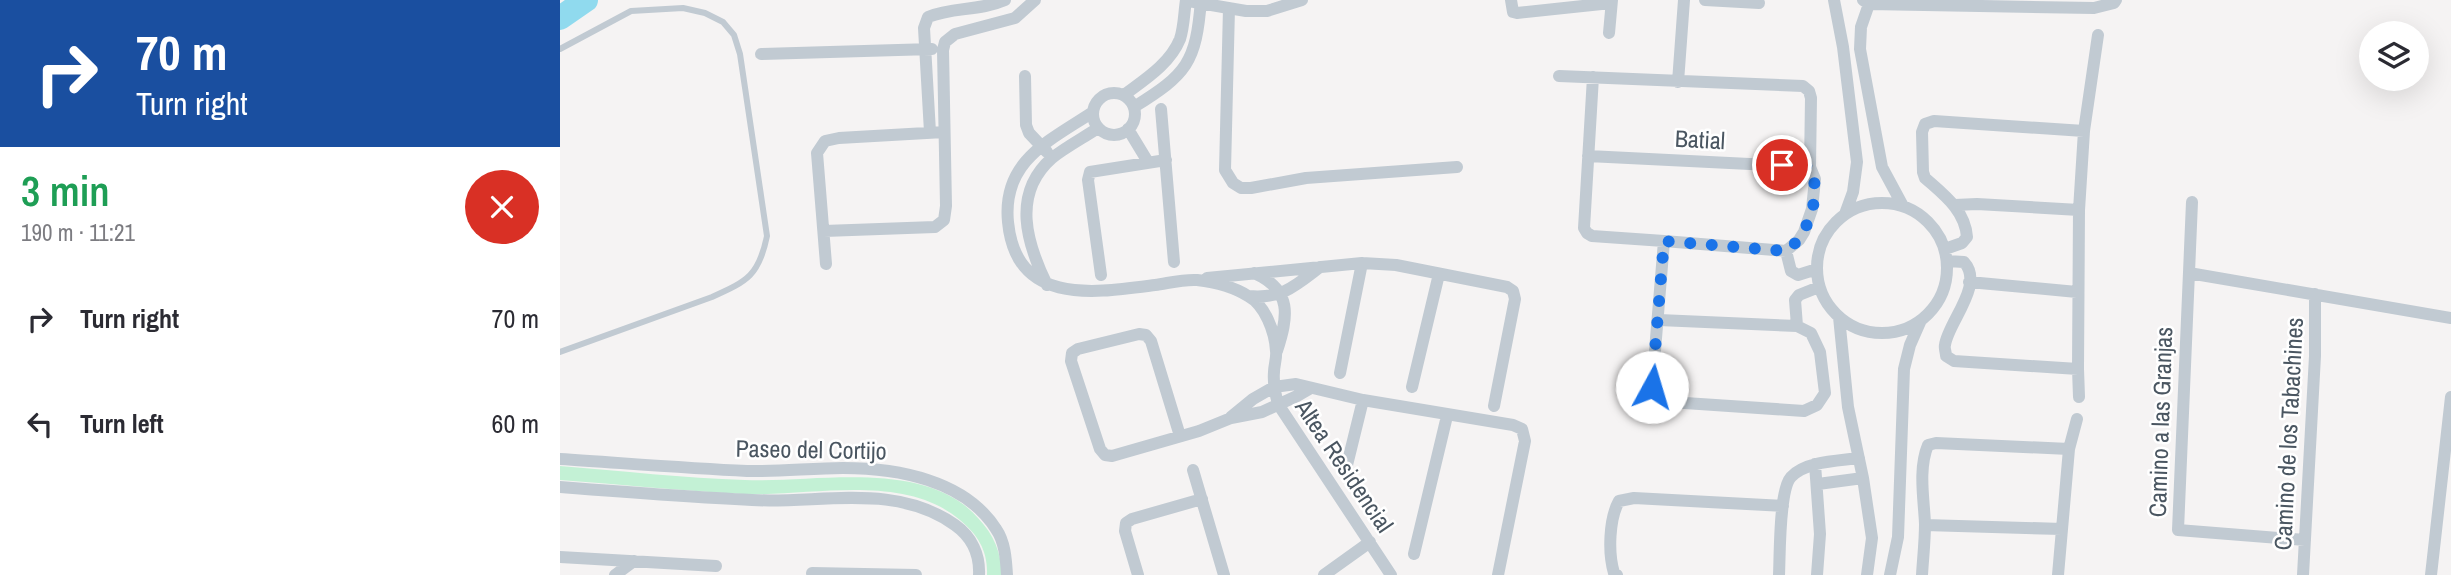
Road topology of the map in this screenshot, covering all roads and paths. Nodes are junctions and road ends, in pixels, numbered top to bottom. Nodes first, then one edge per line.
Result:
1 (1005, 0) edge
2 (1035, 0) edge
3 (1187, 0) edge
4 (1302, 0) edge
5 (1511, 0) edge
6 (1684, 0) edge
7 (1704, 0) edge
8 (1834, 0) edge
9 (2116, 0) edge
10 (1201, 1) edge
11 (1611, 1) edge
12 (1866, 2) edge
13 (1759, 3) dead end
14 (1228, 8) junction
15 (1609, 33) dead end
16 (2098, 35) dead end
17 (560, 49) edge
18 (927, 49) junction
19 (943, 50) junction
20 (761, 54) dead end
21 (1025, 76) dead end
22 (1559, 76) dead end
23 (1593, 77) junction
24 (1678, 82) junction
25 (1124, 95) junction
26 (1134, 107) junction
27 (1161, 109) dead end
28 (1093, 112) junction
29 (1098, 128) junction
30 (1128, 129) junction
31 (2084, 131) junction
32 (930, 132) junction
33 (944, 132) junction
34 (1041, 146) junction
35 (1588, 156) junction
36 (1052, 158) junction
37 (1166, 160) junction
38 (1148, 162) junction
39 (1810, 166) junction
40 (1457, 167) dead end
41 (2192, 202) dead end
42 (1955, 205) junction
43 (1903, 206) junction
44 (2079, 210) junction
45 (1845, 214) junction
46 (824, 232) junction
47 (1664, 241) junction
48 (1787, 251) junction
49 (1946, 255) junction
50 (1174, 262) dead end
51 (1362, 263) junction
52 (826, 264) dead end
53 (1320, 267) junction
54 (1817, 270) junction
55 (1254, 273) junction
56 (2189, 273) junction
57 (1439, 274) junction
58 (1101, 275) dead end
59 (1196, 280) junction
60 (1969, 282) junction
61 (1048, 285) junction
62 (1819, 287) junction
63 (2077, 292) junction
64 (1281, 294) junction
65 (2315, 295) junction
66 (1249, 296) junction
67 (1839, 317) junction
68 (2451, 318) edge
69 (1659, 320) junction
70 (1921, 320) junction
71 (1797, 326) junction
72 (1276, 351) junction
73 (560, 352) edge
74 (2078, 369) junction
75 (1340, 373) dead end
76 (1274, 387) junction
77 (1412, 387) dead end
78 (1309, 388) junction
79 (2079, 397) dead end
80 (2451, 397) edge
81 (1363, 400) junction
82 (1278, 404) junction
83 (1494, 406) dead end
84 (1447, 416) junction
85 (1231, 418) junction
86 (2077, 419) dead end
87 (1180, 436) junction
88 (2070, 449) junction
89 (1859, 458) junction
90 (560, 459) edge
91 (1347, 464) dead end
92 (1815, 464) junction
93 (1193, 470) dead end
94 (1863, 478) junction
95 (1818, 484) junction
96 (560, 487) edge
97 (1202, 499) junction
98 (1783, 506) junction
99 (1925, 525) junction
100 (2062, 529) junction
101 (2305, 540) junction
102 (1370, 542) junction
103 (1413, 554) dead end
104 (560, 557) edge
105 (634, 561) junction
106 (716, 566) dead end
107 (812, 573) edge
108 (615, 575) edge
109 (916, 575) edge
110 (979, 575) edge
111 (1007, 575) edge
112 (1138, 575) edge
113 (1224, 575) edge
114 (1324, 575) edge
115 (1391, 575) edge
116 (1498, 575) edge
117 (1617, 575) edge
118 (1779, 575) edge
119 (1817, 575) edge
120 (1867, 575) edge
121 (1890, 575) edge
122 (1922, 575) edge
123 (2058, 575) edge
124 (2303, 575) edge
125 (2431, 575) edge

1 - 18 street
2 - 19 street
3 - 10 street
3 - 25 street
4 - 14 street
5 - 11 street
6 - 24 street
7 - 13 street
8 - 45 street
9 - 12 street
10 - 14 street
10 - 26 street
11 - 15 street
12 - 43 street
14 - 40 street
16 - 31 street
17 - 73 lane
18 - 19 street
18 - 20 street
18 - 32 street
19 - 33 street
21 - 34 street
22 - 23 street
23 - 24 street
23 - 35 street
24 - 39 street
25 - 26 street
25 - 28 street
26 - 30 street
27 - 37 street
28 - 29 street
28 - 34 street
29 - 30 street
29 - 36 street
30 - 38 street
31 - 42 street
31 - 44 street
32 - 33 street
32 - 46 street
33 - 46 street
34 - 36 street
34 - 61 street
35 - 39 street, Batial
35 - 47 street
36 - 61 street
37 - 38 street
37 - 50 street
38 - 58 street
39 - 48 street
41 - 56 street, Camino a las Granjas
42 - 44 street
42 - 49 street
43 - 45 street
43 - 49 street
44 - 63 street
45 - 54 street
46 - 52 street
47 - 48 street
47 - 69 street
48 - 54 street
49 - 60 street
49 - 70 street
51 - 53 street
51 - 57 street
51 - 75 street
53 - 55 street
53 - 64 street
54 - 62 street
55 - 59 street
55 - 64 street
56 - 65 street
56 - 101 street, Camino a las Granjas
57 - 77 street
57 - 83 street
59 - 61 street
59 - 66 street
60 - 63 street
60 - 74 street
62 - 67 street
62 - 71 street
63 - 74 street
64 - 66 street
64 - 72 street
65 - 68 street
65 - 101 street, Camino de los Tabachines
66 - 72 street, Altea Residencial
67 - 70 street
67 - 89 street
69 - 71 street
69 - 71 street
70 - 121 street
72 - 76 street, Altea Residencial
74 - 79 street
76 - 78 street
76 - 82 street, Altea Residencial
76 - 85 street
78 - 81 street
78 - 82 street
80 - 125 street
81 - 84 street
81 - 91 street
82 - 85 street
82 - 102 street, Altea Residencial
84 - 103 street
84 - 116 street
85 - 87 street
86 - 88 street
87 - 87 street
88 - 99 street
88 - 100 street
89 - 92 street
89 - 94 street
90 - 111 street, Paseo del Cortijo
92 - 95 street
92 - 98 street
93 - 97 street
94 - 95 street
94 - 120 street
95 - 119 street
96 - 110 street, Paseo del Cortijo
97 - 112 street
97 - 113 street
98 - 117 street
98 - 118 street
99 - 100 street
99 - 122 street
100 - 123 street
101 - 124 street, Camino de los Tabachines
102 - 114 street
102 - 115 street, Altea Residencial
104 - 105 street
105 - 106 street
105 - 108 street
107 - 109 street

